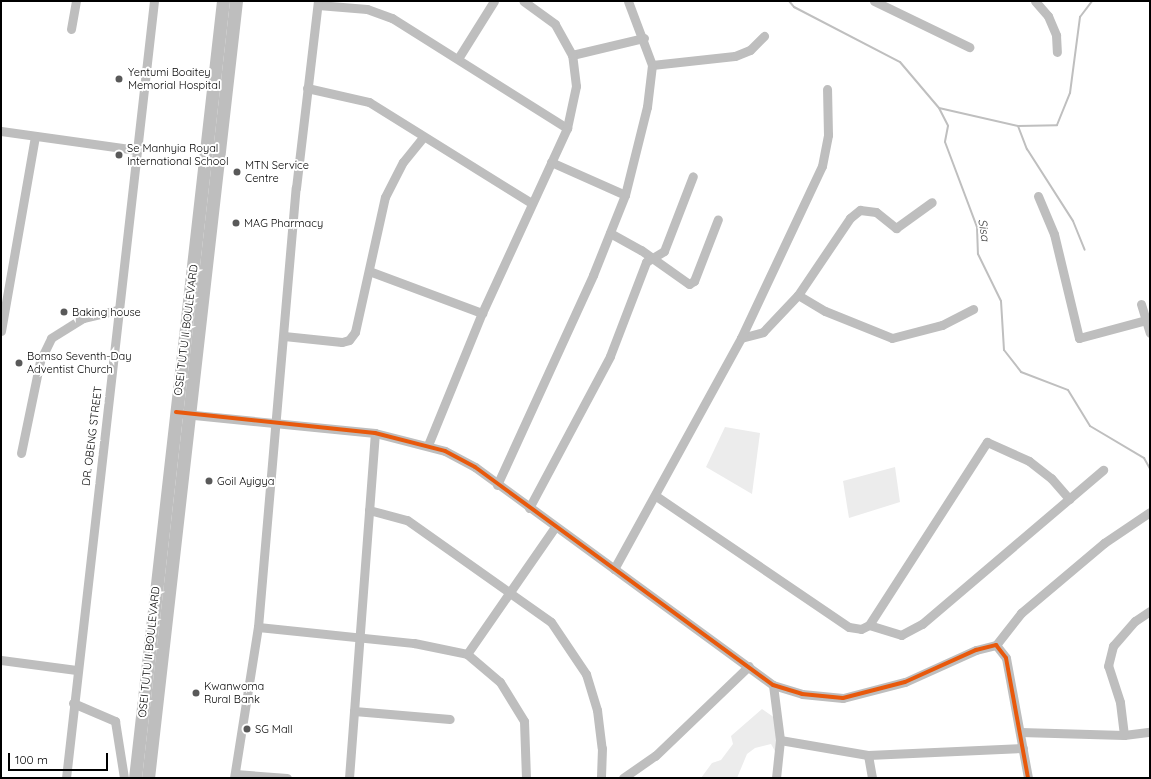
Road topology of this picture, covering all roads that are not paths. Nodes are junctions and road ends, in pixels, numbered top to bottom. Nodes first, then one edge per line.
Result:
1 (76, 1) edge
2 (154, 1) edge
3 (223, 1) edge
4 (236, 1) edge
5 (494, 1) edge
6 (523, 1) edge
7 (628, 1) edge
8 (874, 1) edge
9 (1035, 1) edge
10 (318, 3) edge
11 (71, 28) dead end
12 (764, 36) dead end
13 (644, 38) junction
14 (970, 47) dead end
15 (1057, 52) dead end
16 (572, 55) junction
17 (459, 57) junction
18 (652, 65) junction
19 (306, 88) junction
20 (827, 89) dead end
21 (567, 128) junction
22 (1, 131) edge
23 (35, 136) junction
24 (423, 137) junction
25 (137, 150) junction
26 (551, 162) junction
27 (693, 176) dead end
28 (625, 196) junction
29 (1038, 196) dead end
30 (932, 202) dead end
31 (531, 203) junction
32 (718, 219) dead end
33 (610, 233) junction
34 (651, 257) junction
35 (369, 271) junction
36 (798, 295) junction
37 (1141, 304) dead end
38 (974, 309) dead end
39 (119, 310) junction
40 (482, 313) junction
41 (1146, 320) junction
42 (1, 331) edge
43 (1150, 333) edge
44 (284, 336) junction
45 (741, 338) junction
46 (182, 413) junction
47 (276, 421) junction
48 (375, 433) junction
49 (428, 445) junction
50 (21, 453) dead end
51 (1103, 470) dead end
52 (497, 485) junction
53 (656, 496) junction
54 (1069, 499) junction
55 (529, 508) junction
56 (369, 510) junction
57 (1150, 512) edge
58 (555, 527) junction
59 (614, 569) junction
60 (510, 592) junction
61 (1150, 611) edge
62 (869, 625) junction
63 (258, 627) junction
64 (358, 636) junction
65 (996, 646) junction
66 (467, 654) junction
67 (1, 660) edge
68 (749, 666) junction
69 (76, 670) junction
70 (773, 685) junction
71 (73, 704) junction
72 (354, 711) junction
73 (450, 719) dead end
74 (1020, 732) junction
75 (1150, 732) edge
76 (1124, 735) junction
77 (780, 740) junction
78 (1023, 748) junction
79 (868, 756) junction
80 (234, 776) edge
81 (66, 778) edge
82 (124, 778) edge
83 (135, 778) edge
84 (148, 778) edge
85 (287, 778) edge
86 (349, 778) edge
87 (526, 778) edge
88 (601, 778) edge
89 (623, 778) edge
90 (776, 778) edge
91 (872, 778) edge
92 (1028, 778) edge

1 - 11 street
2 - 25 street, DR. OBENG STREET
3 - 46 highway, OSEI TUTU II BOULEVARD
4 - 46 highway, OSEI TUTU II BOULEVARD
5 - 17 street
6 - 16 street
7 - 13 street
8 - 14 street
9 - 15 street
10 - 17 street
10 - 19 street
12 - 18 street
13 - 16 street
13 - 18 street
16 - 21 street
17 - 21 street
18 - 28 street
19 - 24 street
19 - 44 street
20 - 45 street
21 - 26 street
22 - 23 street
23 - 25 street
23 - 42 street
24 - 31 street
24 - 35 street
25 - 39 street, DR. OBENG STREET
26 - 28 street
26 - 31 street
27 - 34 street
28 - 33 street
29 - 41 street
30 - 36 street
31 - 40 street
32 - 34 street
33 - 34 street
33 - 52 street
34 - 55 street
35 - 40 street
35 - 44 street
36 - 38 street
36 - 45 street
37 - 41 street
39 - 50 street
39 - 69 street, DR. OBENG STREET
40 - 49 street
41 - 43 street
44 - 47 street
45 - 53 street
46 - 47 street
46 - 83 highway, OSEI TUTU II BOULEVARD
46 - 84 highway, OSEI TUTU II BOULEVARD
47 - 48 street
47 - 63 street
48 - 49 street
48 - 56 street
49 - 52 street
51 - 54 street
52 - 55 street
53 - 59 street
53 - 62 street
54 - 62 street
54 - 62 street
55 - 58 street
56 - 60 street
56 - 64 street
57 - 65 street
58 - 59 street
58 - 60 street
59 - 68 street
60 - 66 street
60 - 88 street
61 - 76 street
63 - 64 street
63 - 80 street
64 - 66 street
64 - 72 street
65 - 70 street
65 - 74 street
66 - 87 street
67 - 69 street
68 - 70 street
68 - 89 street
69 - 71 street, DR. OBENG STREET
70 - 77 street
71 - 81 street, DR. OBENG STREET
71 - 82 street
72 - 73 street
72 - 86 street
74 - 76 street
74 - 78 street
75 - 76 street
77 - 79 street
77 - 90 street
78 - 79 street
78 - 92 street
79 - 91 street
80 - 85 street

